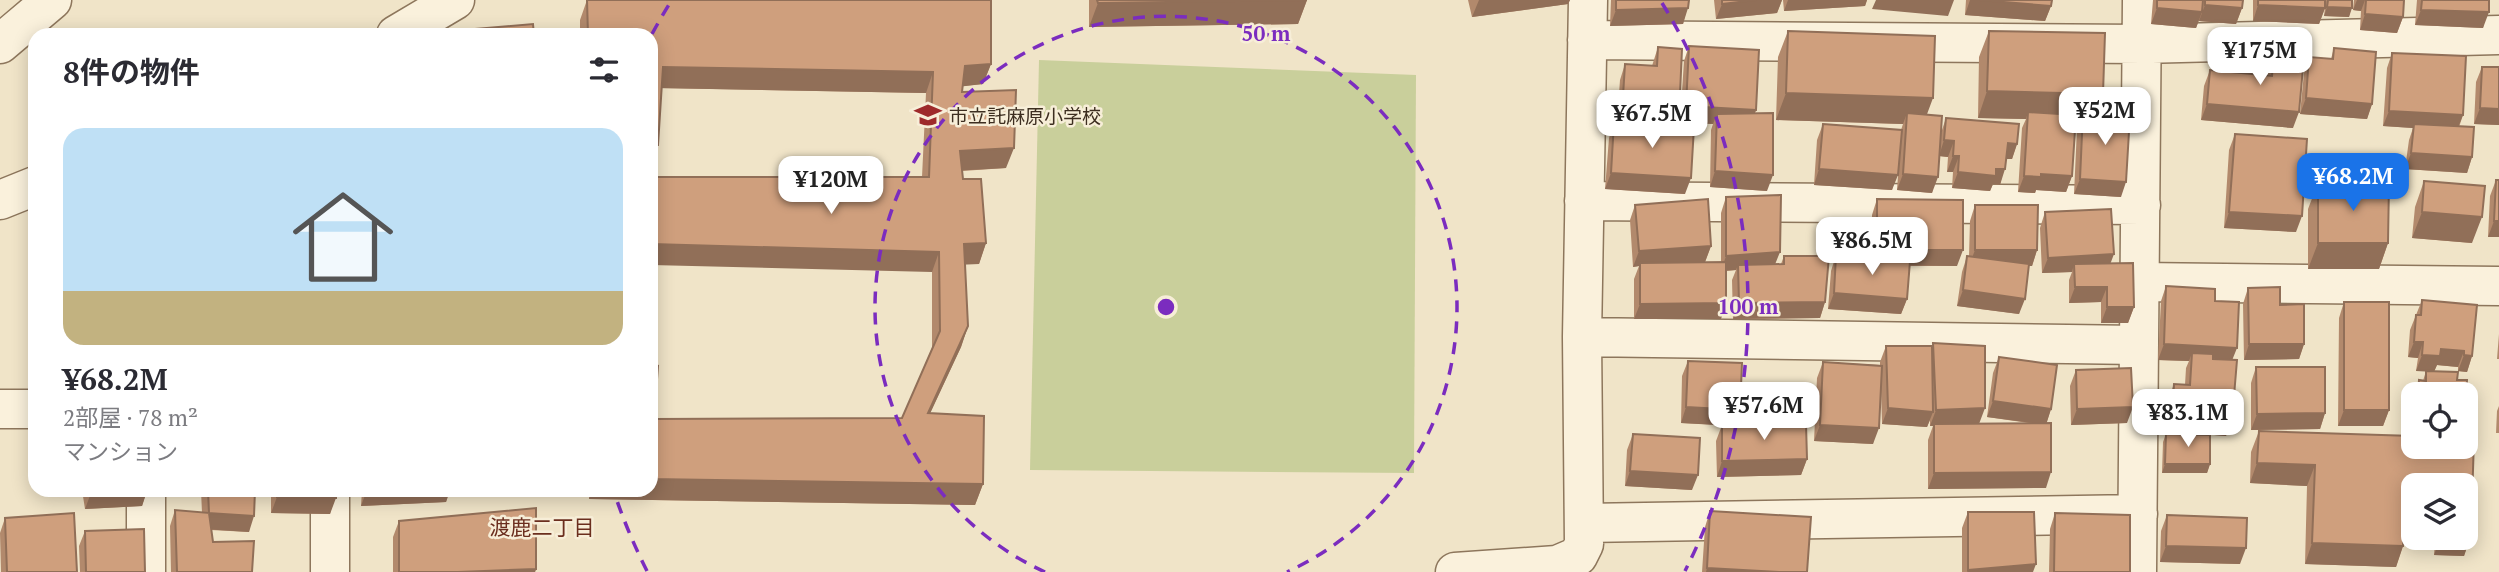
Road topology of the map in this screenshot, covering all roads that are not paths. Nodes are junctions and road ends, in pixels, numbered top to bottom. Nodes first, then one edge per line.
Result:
1 (52, 0) edge
2 (455, 0) edge
3 (1588, 0) edge
4 (2142, 0) edge
5 (408, 28) edge
6 (2499, 35) edge
7 (1587, 40) junction
8 (0, 44) edge
9 (2142, 44) junction
10 (28, 189) edge
11 (0, 200) edge
12 (1584, 201) junction
13 (2141, 205) junction
14 (2140, 282) junction
15 (2499, 286) edge
16 (1582, 337) junction
17 (2138, 345) junction
18 (0, 409) edge
19 (28, 409) edge
20 (146, 497) edge
21 (331, 497) edge
22 (2138, 514) junction
23 (1585, 523) junction
24 (146, 572) edge
25 (330, 572) edge
26 (1455, 572) edge
27 (2137, 572) edge

1 - 8 street
2 - 5 street
3 - 7 street
4 - 9 street
6 - 9 street
7 - 9 street
7 - 12 street
9 - 13 street
10 - 11 street
12 - 13 street
12 - 16 street
13 - 14 street
14 - 15 street
14 - 17 street
16 - 17 street
16 - 23 street
17 - 22 street
18 - 19 street
20 - 24 street
21 - 25 street
22 - 23 street
22 - 27 street
23 - 26 street

